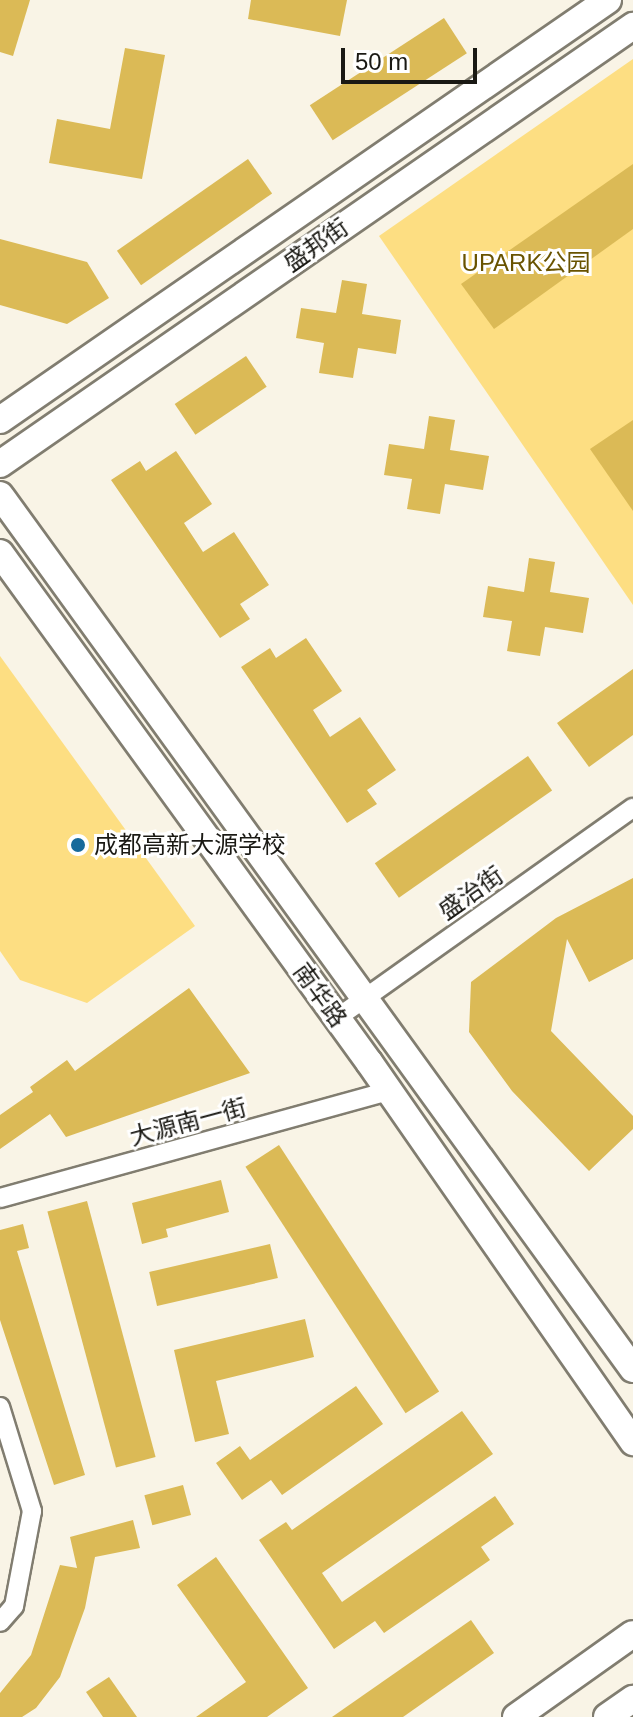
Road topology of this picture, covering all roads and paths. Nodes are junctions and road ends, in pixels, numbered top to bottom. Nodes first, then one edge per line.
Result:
1 (608, 0) edge
2 (633, 26) edge
3 (0, 420) edge
4 (0, 464) edge
5 (0, 495) edge
6 (0, 553) edge
7 (633, 808) edge
8 (362, 1000) junction
9 (337, 1018) junction
10 (389, 1091) junction
11 (0, 1198) edge
12 (633, 1369) edge
13 (0, 1407) edge
14 (633, 1442) edge
15 (0, 1622) edge
16 (633, 1634) edge
17 (633, 1699) edge
18 (516, 1717) edge
19 (607, 1717) edge

1 - 3 main road, 盛邦街
2 - 4 main road, 盛邦街
5 - 8 main road, 南华路
6 - 9 main road, 南华路
7 - 8 street, 盛治街
8 - 9 street, 盛治街
8 - 12 main road, 南华路
9 - 10 main road, 南华路
10 - 11 street, 大源南一街
10 - 14 main road, 南华路
13 - 15 street
16 - 18 main road
17 - 19 main road

